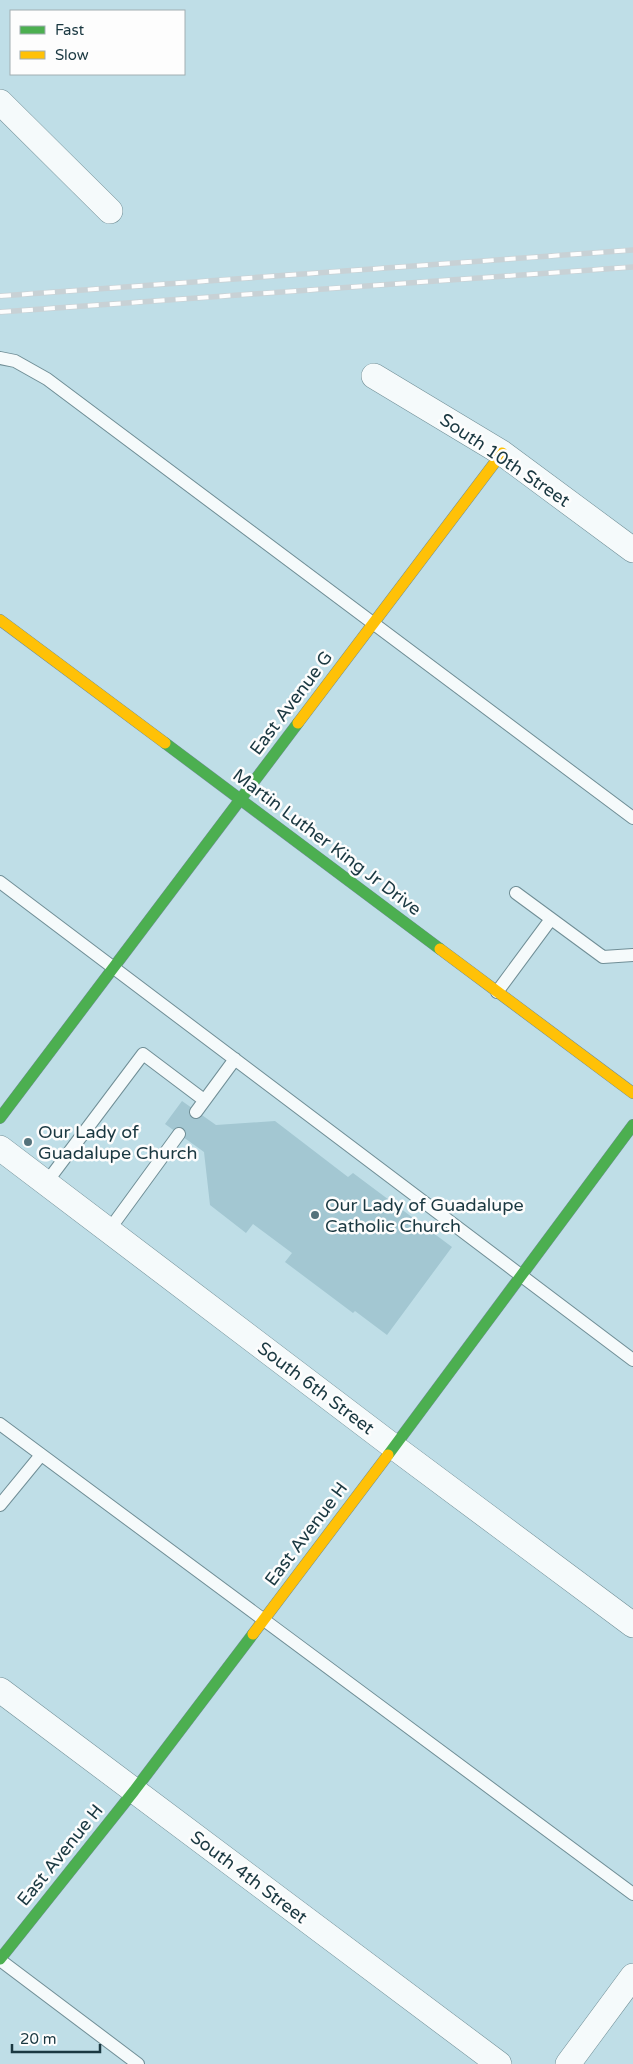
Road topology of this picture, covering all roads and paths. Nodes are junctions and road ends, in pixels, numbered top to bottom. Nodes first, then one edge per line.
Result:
1 (0, 102) edge
2 (110, 211) dead end
3 (0, 358) edge
4 (374, 376) dead end
5 (502, 453) junction
6 (633, 550) edge
7 (0, 620) edge
8 (373, 623) junction
9 (240, 799) junction
10 (633, 818) edge
11 (0, 882) edge
12 (516, 893) dead end
13 (551, 919) junction
14 (633, 955) edge
15 (113, 968) junction
16 (497, 992) junction
17 (235, 1059) junction
18 (633, 1093) edge
19 (204, 1100) junction
20 (196, 1112) dead end
21 (0, 1118) edge
22 (633, 1124) edge
23 (179, 1134) dead end
24 (0, 1148) edge
25 (46, 1183) junction
26 (109, 1230) junction
27 (521, 1276) junction
28 (633, 1360) edge
29 (0, 1424) edge
30 (394, 1448) junction
31 (41, 1454) junction
32 (0, 1505) edge
33 (264, 1620) junction
34 (633, 1625) edge
35 (0, 1690) edge
36 (134, 1791) junction
37 (633, 1894) edge
38 (0, 1960) edge
39 (633, 1976) edge
40 (138, 2064) edge
41 (499, 2064) edge
42 (568, 2064) edge

1 - 2 street
3 - 8 lane
4 - 5 street, South 10th Street
5 - 6 street, South 10th Street
5 - 8 main road, East Avenue G
7 - 9 main road, Martin Luther King Jr Drive
8 - 9 main road, East Avenue G
8 - 10 lane
9 - 15 main road, East Avenue G
9 - 16 main road, Martin Luther King Jr Drive
11 - 15 lane
12 - 13 lane
13 - 14 lane
13 - 16 lane
15 - 17 lane
15 - 21 main road, East Avenue G
16 - 18 main road, Martin Luther King Jr Drive
17 - 19 lane
17 - 27 lane
19 - 20 lane
19 - 25 lane
22 - 27 main road, East Avenue H
23 - 26 lane
24 - 25 street, South 6th Street
25 - 26 street, South 6th Street
26 - 30 street, South 6th Street
27 - 28 lane
27 - 30 main road, East Avenue H
29 - 31 lane
30 - 33 main road, East Avenue H
30 - 34 street, South 6th Street
31 - 32 lane
31 - 33 lane
33 - 36 main road, East Avenue H
33 - 37 lane
35 - 36 street, South 4th Street
36 - 38 main road, East Avenue H
36 - 41 street, South 4th Street
38 - 40 lane
39 - 42 street

